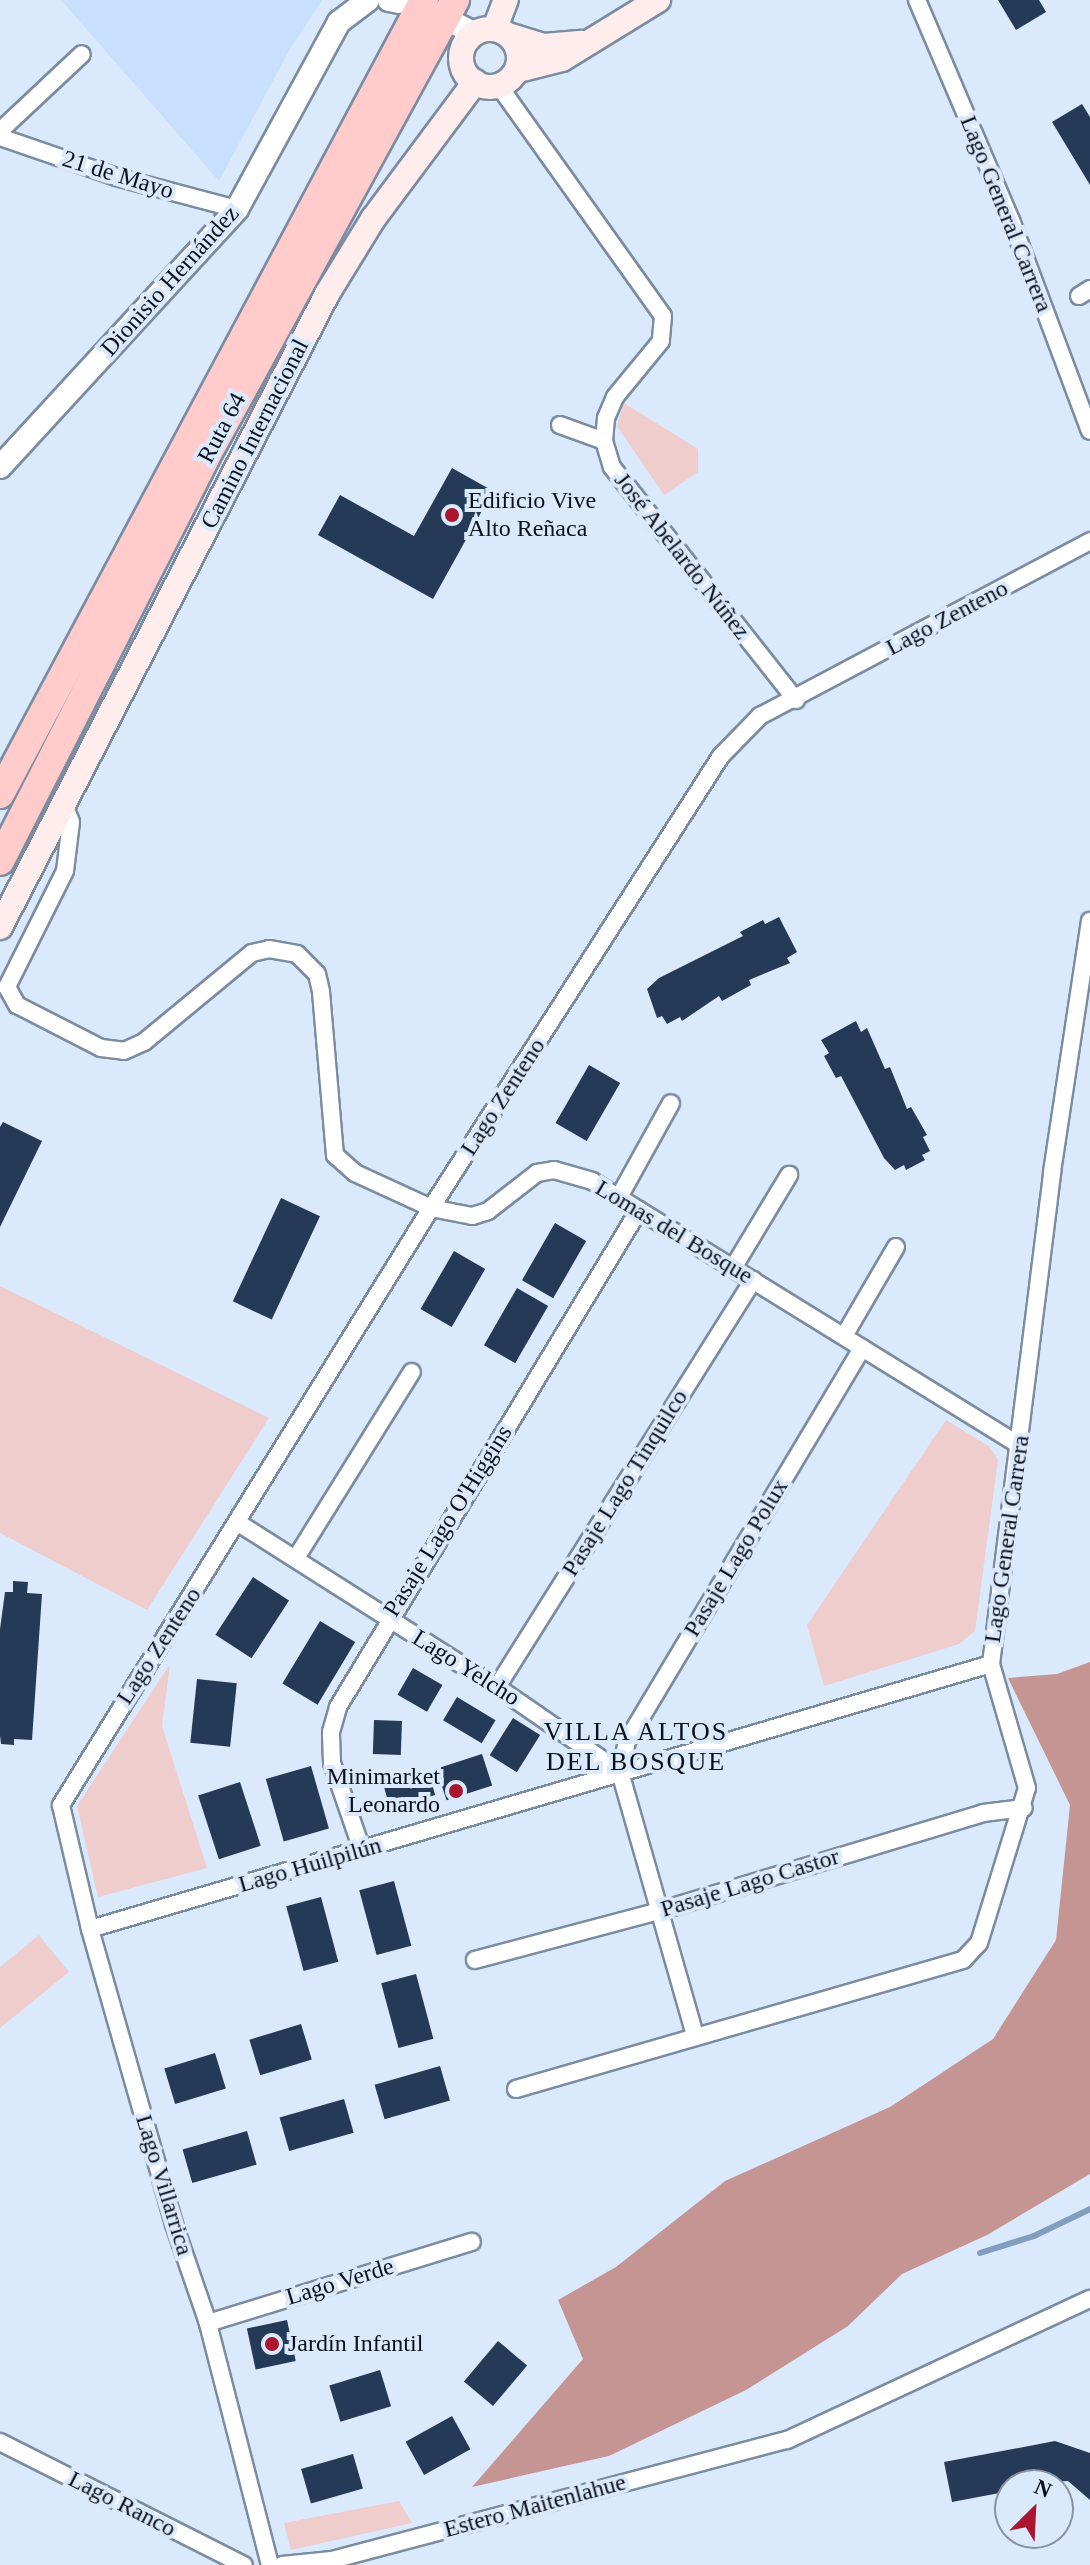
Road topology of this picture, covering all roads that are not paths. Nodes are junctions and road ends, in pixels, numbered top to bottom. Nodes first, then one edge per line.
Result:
1 (368, 0) edge
2 (506, 0) edge
3 (658, 0) edge
4 (917, 0) edge
5 (404, 1) edge
6 (478, 24) edge
7 (595, 38) junction
8 (82, 54) dead end
9 (508, 78) junction
10 (475, 82) junction
11 (0, 134) edge
12 (237, 209) junction
13 (560, 425) dead end
14 (1090, 431) edge
15 (604, 441) junction
16 (0, 467) edge
17 (1090, 541) edge
18 (796, 700) junction
19 (0, 794) edge
20 (64, 804) junction
21 (0, 861) edge
22 (1090, 921) edge
23 (0, 927) edge
24 (671, 1103) dead end
25 (789, 1175) dead end
26 (619, 1197) junction
27 (431, 1208) junction
28 (639, 1210) junction
29 (896, 1247) dead end
30 (733, 1268) junction
31 (753, 1280) junction
32 (844, 1336) junction
33 (862, 1348) junction
34 (412, 1372) dead end
35 (1019, 1445) junction
36 (240, 1524) junction
37 (296, 1558) junction
38 (387, 1619) junction
39 (991, 1664) junction
40 (497, 1687) junction
41 (620, 1772) junction
42 (61, 1805) joint
43 (1024, 1808) junction
44 (362, 1850) junction
45 (656, 1912) junction
46 (90, 1929) junction
47 (475, 1960) dead end
48 (695, 2036) junction
49 (516, 2089) dead end
50 (472, 2242) dead end
51 (1090, 2299) edge
52 (208, 2323) junction
53 (0, 2442) edge
54 (244, 2565) edge
55 (270, 2565) edge
56 (282, 2565) edge

1 - 12 street, Dionisio Hernández
2 - 6 main road
3 - 7 main road
4 - 14 street, Lago General Carrera
5 - 19 highway, Ruta 64
6 - 7 main road
6 - 9 main road
6 - 10 main road
6 - 21 highway, Ruta 64
7 - 9 main road
8 - 11 street
9 - 10 main road
9 - 15 street
10 - 20 main road, Camino Internacional
11 - 12 street, 21 de Mayo
12 - 16 street, Dionisio Hernández
13 - 15 street
15 - 18 street, José Abelardo Núñez
17 - 18 street, Lago Zenteno
18 - 27 street, Lago Zenteno
20 - 23 main road, Camino Internacional
20 - 27 street, Lomas del Bosque
22 - 35 street, Lago General Carrera
24 - 26 street
25 - 30 street
26 - 27 street, Lomas del Bosque
26 - 28 street, Lomas del Bosque
27 - 36 street, Lago Zenteno
28 - 30 street, Lomas del Bosque
28 - 38 street, Pasaje Lago O'Higgins
29 - 32 street
30 - 31 street, Lomas del Bosque
31 - 32 street, Lomas del Bosque
31 - 40 street, Pasaje Lago Tinquilco
32 - 33 street, Lomas del Bosque
33 - 35 street, Lomas del Bosque
33 - 41 street, Pasaje Lago Polux
34 - 37 street
35 - 39 street, Lago General Carrera
36 - 37 street, Lago Yelcho
36 - 42 street, Lago Zenteno
37 - 38 street, Lago Yelcho
38 - 40 street, Lago Yelcho
38 - 44 street, Pasaje Lago O'Higgins
39 - 41 street, Lago Huilpilún
39 - 43 street, Lago General Carrera
40 - 41 street, Lago Yelcho
41 - 44 street, Lago Huilpilún
41 - 45 street
42 - 46 street, Lago Villarrica
43 - 45 street, Pasaje Lago Castor
43 - 48 street, Lago General Carrera
44 - 46 street, Lago Huilpilún
45 - 47 street, Pasaje Lago Castor
45 - 48 street
46 - 52 street, Lago Villarrica
48 - 49 street, Lago General Carrera
50 - 52 street, Lago Verde
51 - 56 street, Estero Maitenlahue
52 - 55 street, Lago Villarrica
53 - 54 street, Lago Ranco

